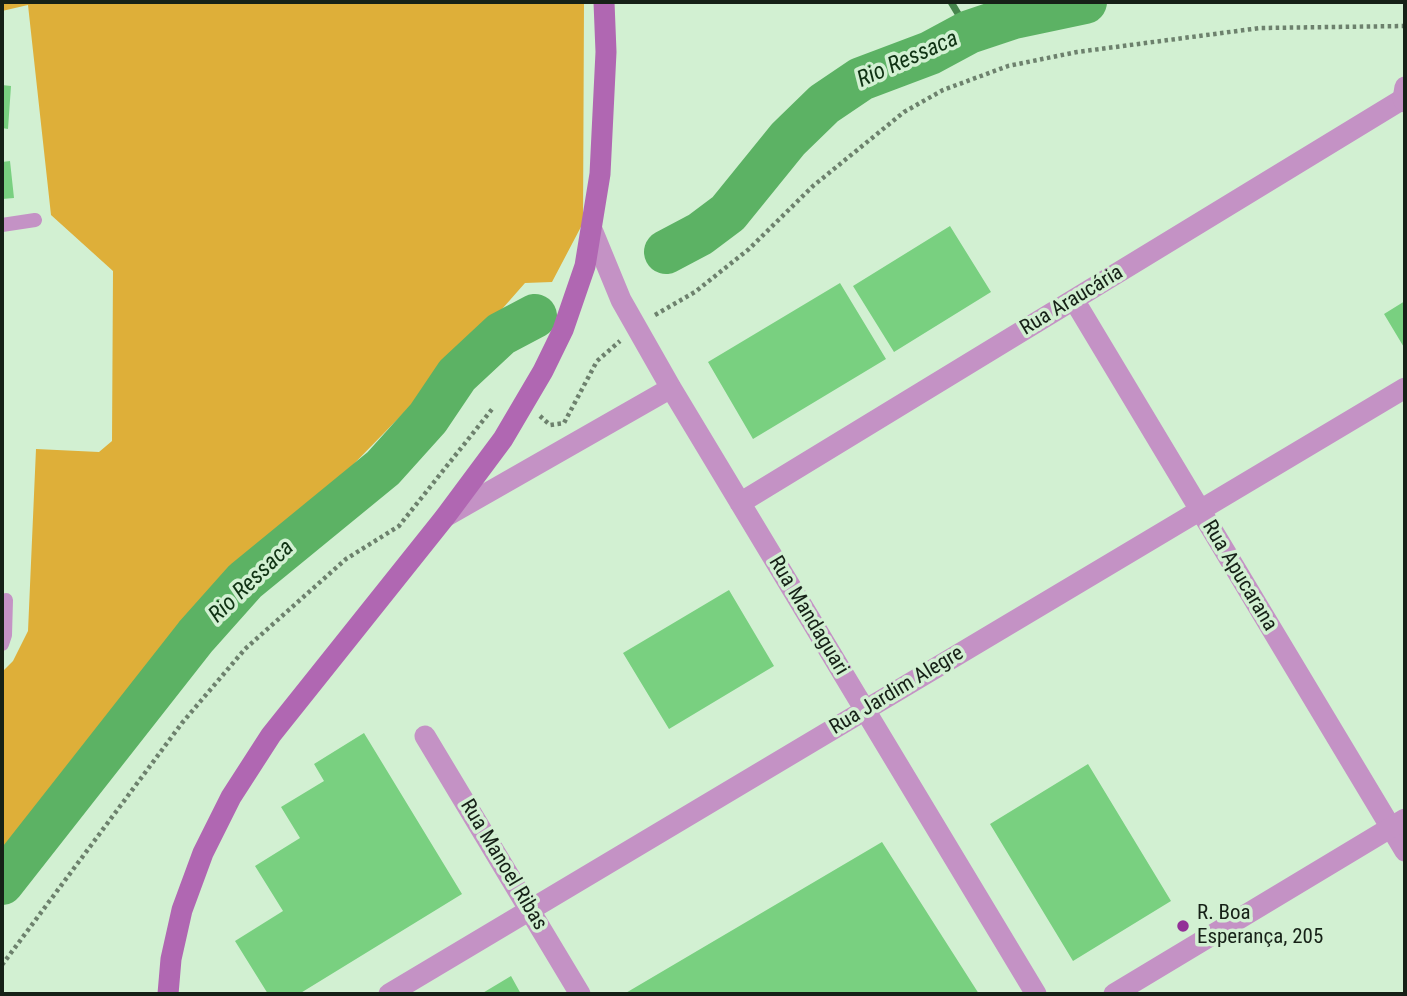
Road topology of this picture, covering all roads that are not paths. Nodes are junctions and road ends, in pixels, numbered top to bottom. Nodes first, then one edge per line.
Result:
1 (604, 2) edge
2 (1405, 96) edge
3 (35, 220) dead end
4 (2, 225) edge
5 (593, 232) junction
6 (1074, 300) junction
7 (671, 388) junction
8 (1405, 388) edge
9 (740, 503) junction
10 (1200, 510) junction
11 (445, 517) junction
12 (6, 600) dead end
13 (2, 644) edge
14 (865, 710) junction
15 (425, 736) dead end
16 (1398, 824) edge
17 (1405, 851) edge
18 (530, 910) junction
19 (168, 994) edge
20 (389, 994) edge
21 (580, 994) edge
22 (1036, 994) edge
23 (1114, 994) edge

1 - 5 main road
2 - 6 street, Rua Araucária
3 - 4 lane
5 - 7 street, Rua Mandaguari
5 - 11 main road
6 - 9 street, Rua Araucária
6 - 10 street, Rua Apucarana
7 - 9 street, Rua Mandaguari
7 - 11 street
8 - 10 street, Rua Jardim Alegre
9 - 14 street, Rua Mandaguari
10 - 14 street, Rua Jardim Alegre
10 - 16 street, Rua Apucarana
11 - 19 main road
12 - 13 lane
14 - 18 street, Rua Jardim Alegre
14 - 22 street, Rua Mandaguari
15 - 18 street, Rua Manoel Ribas
16 - 17 street, Rua Apucarana
16 - 23 street
18 - 20 street, Rua Jardim Alegre
18 - 21 street, Rua Manoel Ribas

